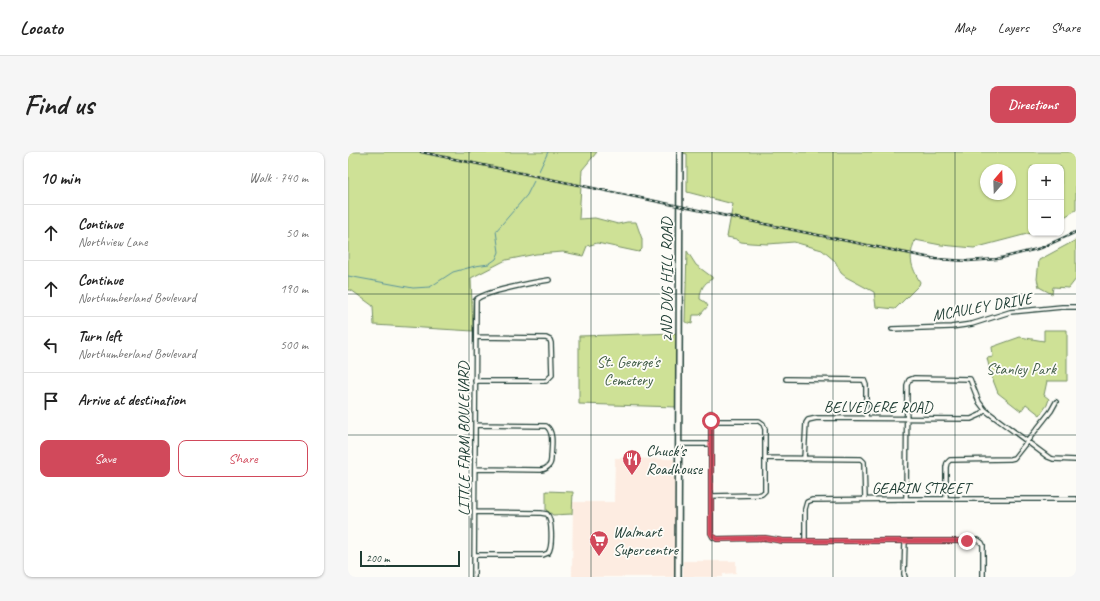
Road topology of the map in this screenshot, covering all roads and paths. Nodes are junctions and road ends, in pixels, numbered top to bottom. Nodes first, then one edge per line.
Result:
1 (680, 152) edge
2 (549, 280) dead end
3 (1076, 307) edge
4 (892, 329) dead end
5 (476, 337) junction
6 (786, 379) dead end
7 (475, 381) junction
8 (1056, 402) dead end
9 (985, 410) junction
10 (711, 413) dead end
11 (866, 418) junction
12 (907, 418) junction
13 (711, 421) junction
14 (475, 425) junction
15 (1027, 442) junction
16 (679, 444) junction
17 (711, 444) junction
18 (765, 458) junction
19 (804, 459) junction
20 (1076, 460) edge
21 (475, 469) junction
22 (711, 496) junction
23 (906, 498) junction
24 (865, 499) junction
25 (946, 499) junction
26 (1076, 500) edge
27 (475, 512) junction
28 (805, 541) junction
29 (905, 541) junction
30 (474, 555) junction
31 (474, 577) edge
32 (678, 577) edge
33 (905, 577) edge
34 (983, 577) edge

1 - 16 street, 2ND DUG HILL ROAD
2 - 5 street, LITTLE FARM BOULEVARD
3 - 4 street, MCAULEY DRIVE
5 - 7 street, LITTLE FARM BOULEVARD
5 - 7 street
6 - 11 street
7 - 14 street, LITTLE FARM BOULEVARD
8 - 15 street
9 - 12 street, BELVEDERE ROAD
9 - 12 street
9 - 15 street
10 - 13 street
11 - 12 street, BELVEDERE ROAD
11 - 19 street, BELVEDERE ROAD
12 - 23 street
13 - 17 street
13 - 18 street
14 - 21 street, LITTLE FARM BOULEVARD
14 - 21 street
15 - 20 street
15 - 25 street
16 - 17 street
16 - 32 street, 2ND DUG HILL ROAD
17 - 22 street
18 - 19 street
18 - 22 street
19 - 24 street
21 - 27 street, LITTLE FARM BOULEVARD
22 - 28 street
23 - 24 street, GEARIN STREET
23 - 25 street, GEARIN STREET
24 - 28 street, GEARIN STREET
25 - 26 street, GEARIN STREET
27 - 30 street, LITTLE FARM BOULEVARD
27 - 30 street
28 - 29 street
29 - 33 street
29 - 34 street
30 - 31 street, LITTLE FARM BOULEVARD

